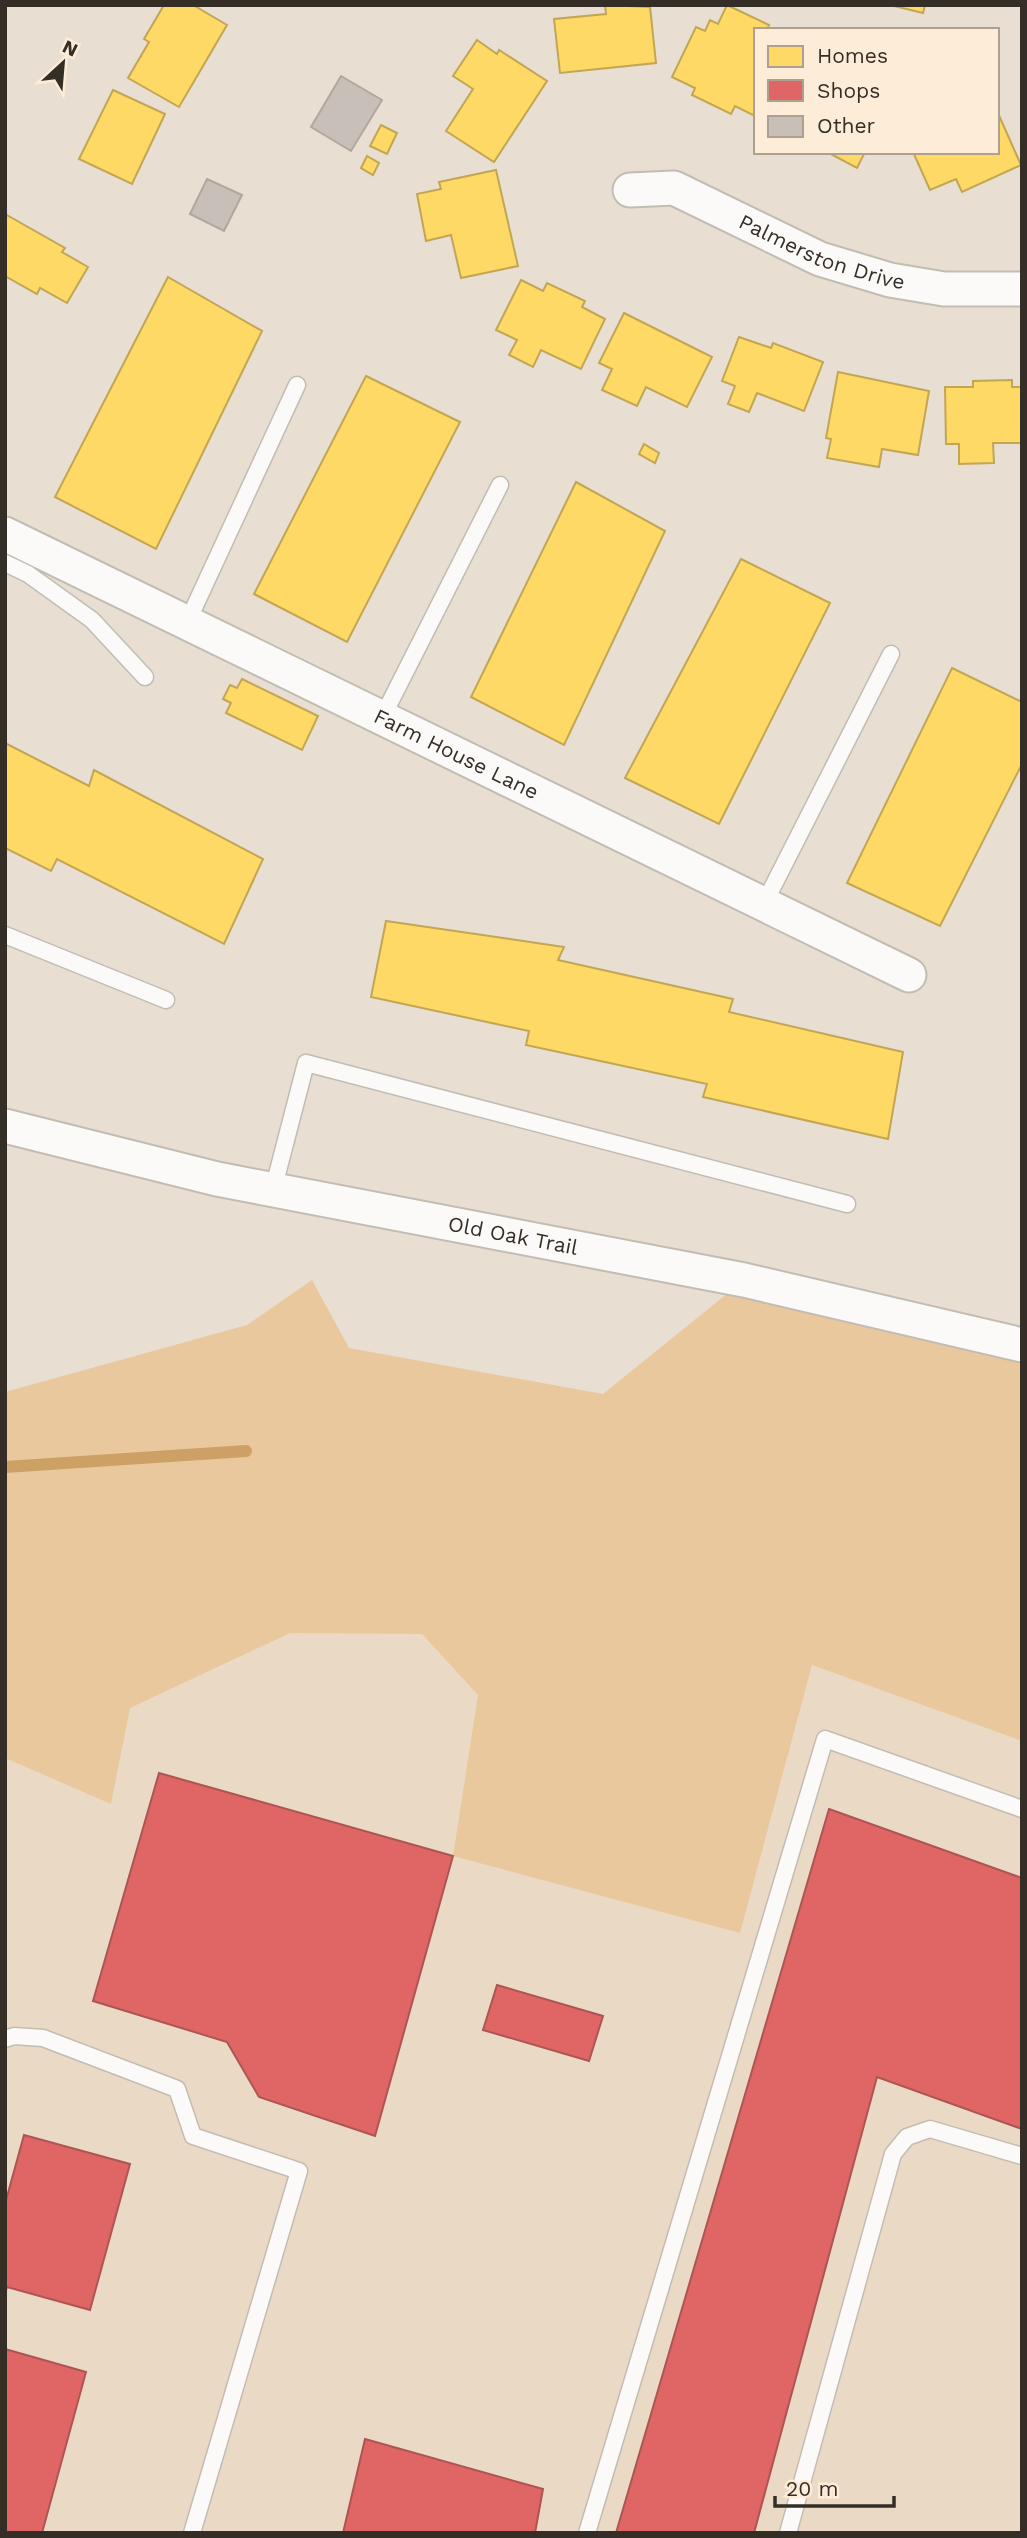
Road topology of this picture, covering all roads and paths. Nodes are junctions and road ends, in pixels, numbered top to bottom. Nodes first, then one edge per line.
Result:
1 (630, 190) dead end
2 (1022, 289) edge
3 (298, 385) dead end
4 (500, 485) dead end
5 (5, 534) edge
6 (5, 563) edge
7 (187, 623) junction
8 (891, 654) dead end
9 (145, 677) dead end
10 (382, 718) junction
11 (764, 904) junction
12 (5, 935) edge
13 (909, 975) dead end
14 (166, 1000) dead end
15 (5, 1126) edge
16 (273, 1190) junction
17 (847, 1204) dead end
18 (1022, 1345) edge
19 (1022, 1809) edge
20 (5, 2039) edge
21 (1022, 2156) edge
22 (192, 2533) edge
23 (587, 2533) edge
24 (788, 2533) edge

1 - 2 street, Palmerston Drive
3 - 7 lane
4 - 10 lane
5 - 7 street, Farm House Lane
6 - 9 lane
7 - 10 street, Farm House Lane
8 - 11 lane
10 - 11 street, Farm House Lane
11 - 13 street, Farm House Lane
12 - 14 lane
15 - 16 street, Old Oak Trail
16 - 17 lane
16 - 18 street, Old Oak Trail
19 - 23 lane
20 - 22 lane
21 - 24 lane

